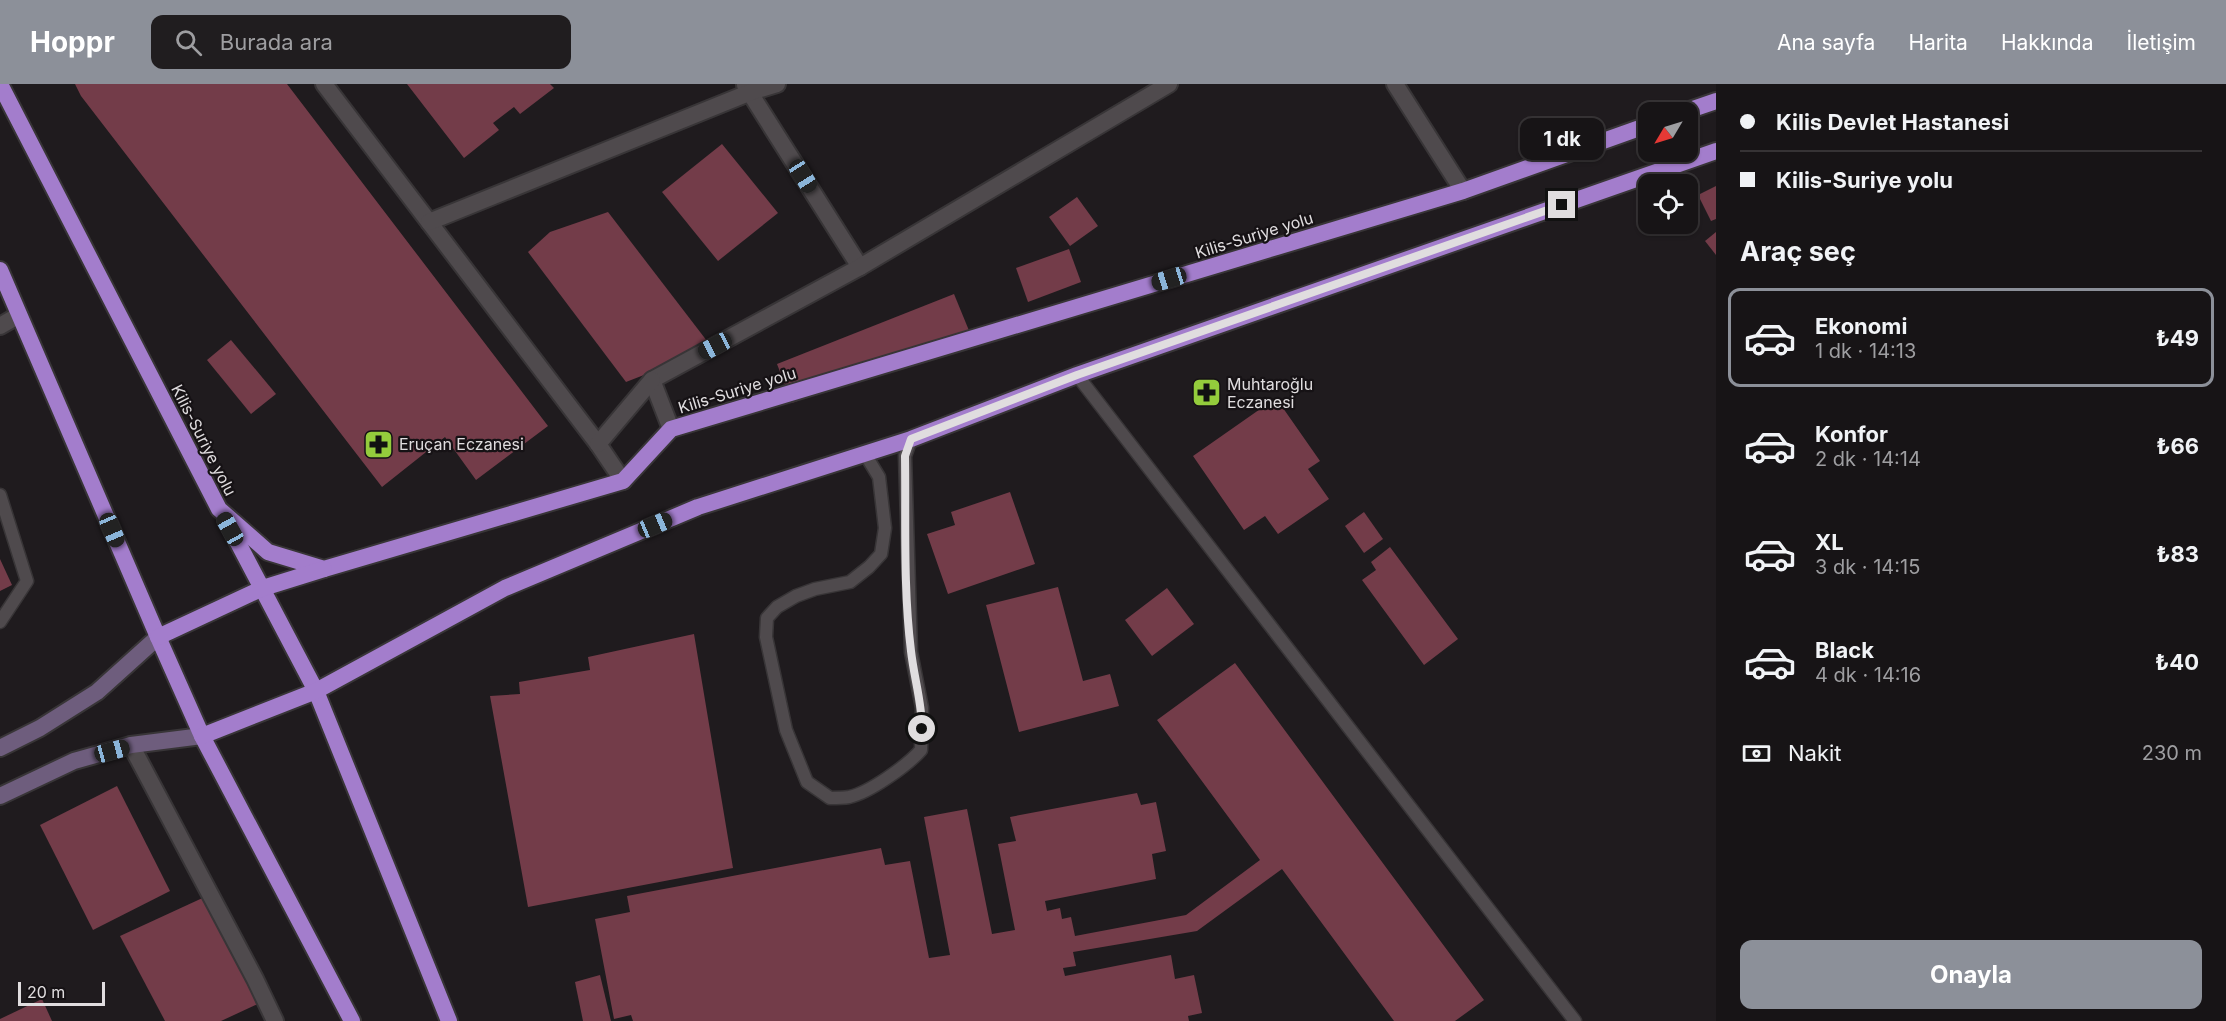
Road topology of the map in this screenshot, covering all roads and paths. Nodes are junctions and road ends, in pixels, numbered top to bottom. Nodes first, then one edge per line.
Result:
1 (0, 84) edge
2 (324, 84) edge
3 (777, 84) edge
4 (1169, 84) edge
5 (1395, 84) edge
6 (748, 88) edge
7 (1716, 101) edge
8 (1698, 107) edge
9 (1638, 129) edge
10 (1716, 151) edge
11 (1463, 191) junction
12 (429, 222) junction
13 (860, 267) junction
14 (0, 270) edge
15 (19, 315) junction
16 (0, 326) edge
17 (1077, 375) junction
18 (652, 380) junction
19 (671, 429) junction
20 (911, 439) junction
21 (598, 444) junction
22 (865, 454) junction
23 (623, 481) junction
24 (0, 495) edge
25 (219, 509) junction
26 (324, 569) junction
27 (263, 588) junction
28 (0, 622) edge
29 (158, 637) junction
30 (316, 691) junction
31 (202, 736) junction
32 (131, 746) junction
33 (0, 748) edge
34 (0, 796) edge
35 (275, 1021) edge
36 (352, 1021) edge
37 (449, 1021) edge
38 (1575, 1021) edge

1 - 25 highway, Kilis-Suriye yolu
2 - 12 street
3 - 6 street
4 - 13 street
5 - 11 street
6 - 12 street
6 - 13 street
7 - 8 highway
9 - 11 highway, Kilis-Suriye yolu
10 - 17 highway
11 - 19 highway, Kilis-Suriye yolu
12 - 21 street
13 - 18 street
14 - 15 highway
15 - 16 street
15 - 29 highway
17 - 20 highway
17 - 38 lane
18 - 19 street
18 - 21 street
19 - 23 highway, Kilis-Suriye yolu
20 - 22 highway
20 - 22 lane
21 - 23 street
22 - 30 highway
23 - 26 highway
24 - 28 lane
25 - 26 highway, Kilis-Suriye yolu
25 - 27 highway
26 - 27 highway
27 - 29 highway
27 - 30 highway
29 - 31 highway
29 - 33 main road
30 - 31 highway
30 - 37 highway
31 - 32 main road
31 - 36 highway
32 - 34 main road
32 - 35 street

